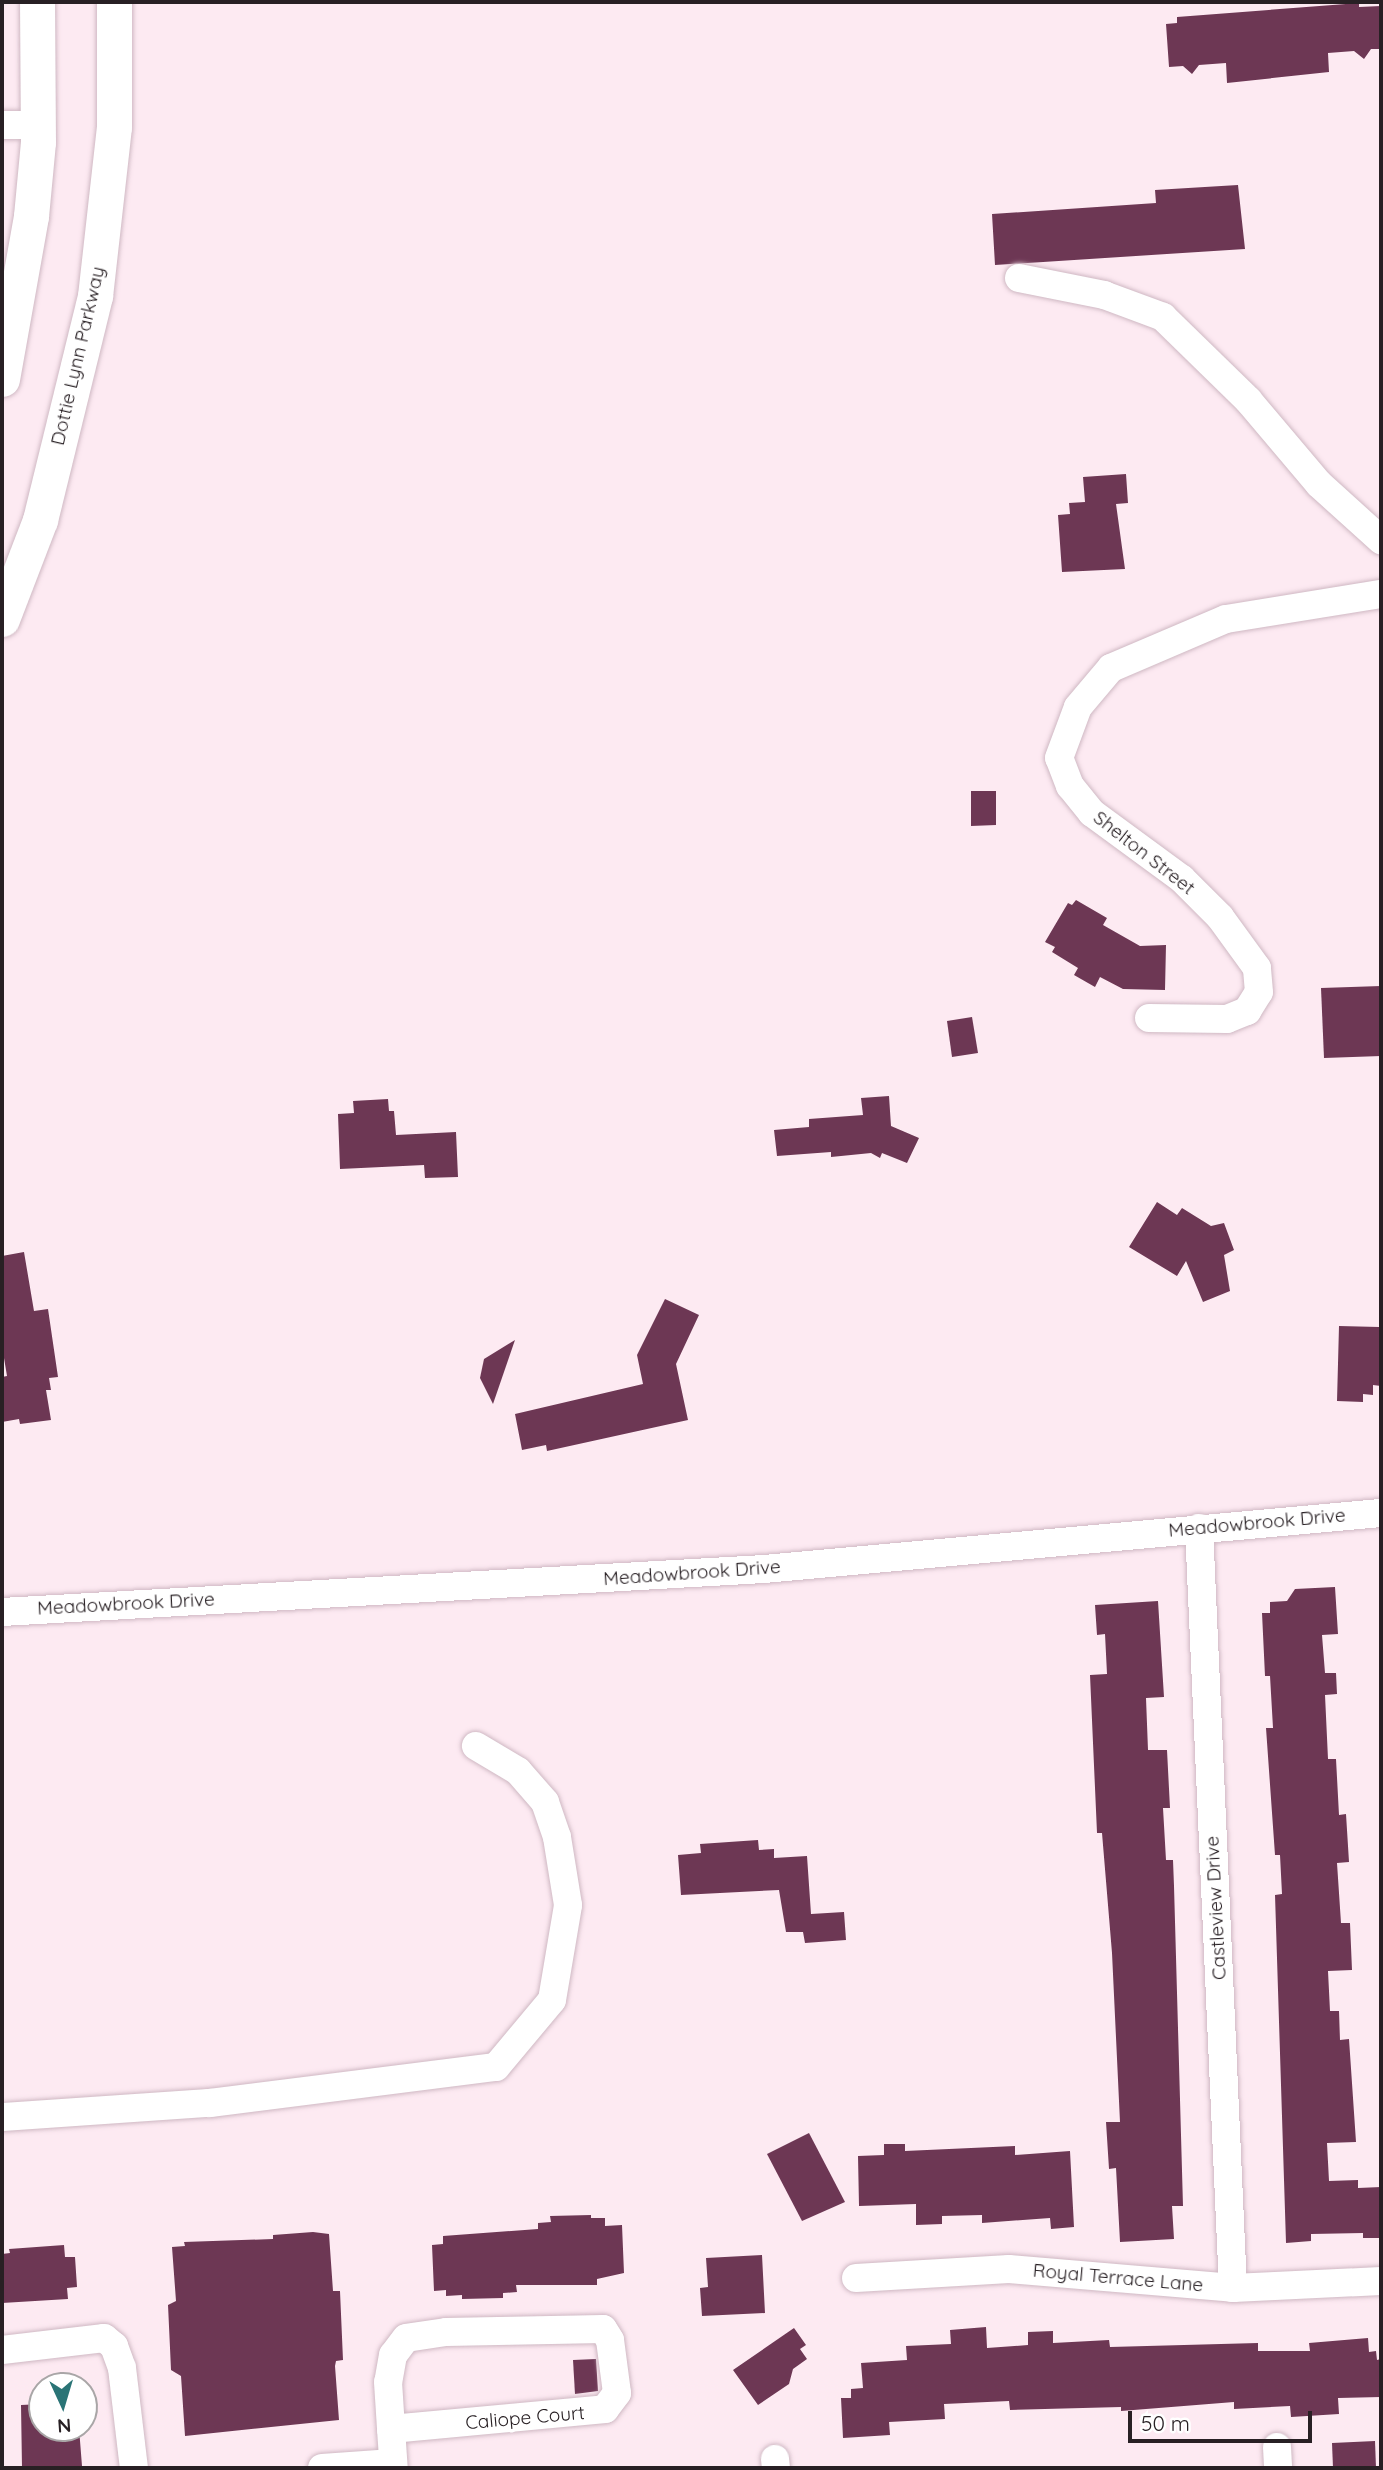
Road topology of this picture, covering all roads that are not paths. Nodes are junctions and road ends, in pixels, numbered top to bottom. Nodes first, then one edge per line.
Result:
1 (37, 2) edge
2 (114, 2) edge
3 (2, 125) edge
4 (38, 125) junction
5 (1019, 278) dead end
6 (2, 379) edge
7 (1381, 540) edge
8 (1381, 594) edge
9 (2, 618) edge
10 (1149, 1018) dead end
11 (1381, 1513) edge
12 (1199, 1528) junction
13 (2, 1612) edge
14 (476, 1746) dead end
15 (2, 2117) edge
16 (856, 2278) dead end
17 (1381, 2281) edge
18 (1234, 2288) junction
19 (2, 2350) edge
20 (391, 2429) junction
21 (393, 2466) edge
22 (134, 2468) edge
23 (322, 2468) edge

1 - 4 main road
2 - 9 main road, Dottie Lynn Parkway
3 - 4 street
4 - 6 main road
5 - 7 street
8 - 10 street, Shelton Street
11 - 12 street, Meadowbrook Drive
12 - 13 street, Meadowbrook Drive
12 - 18 street, Castleview Drive
14 - 15 street
16 - 18 street, Royal Terrace Lane
17 - 18 street, Royal Terrace Lane
19 - 22 street
20 - 20 street, Caliope Court
20 - 21 street
21 - 23 street

